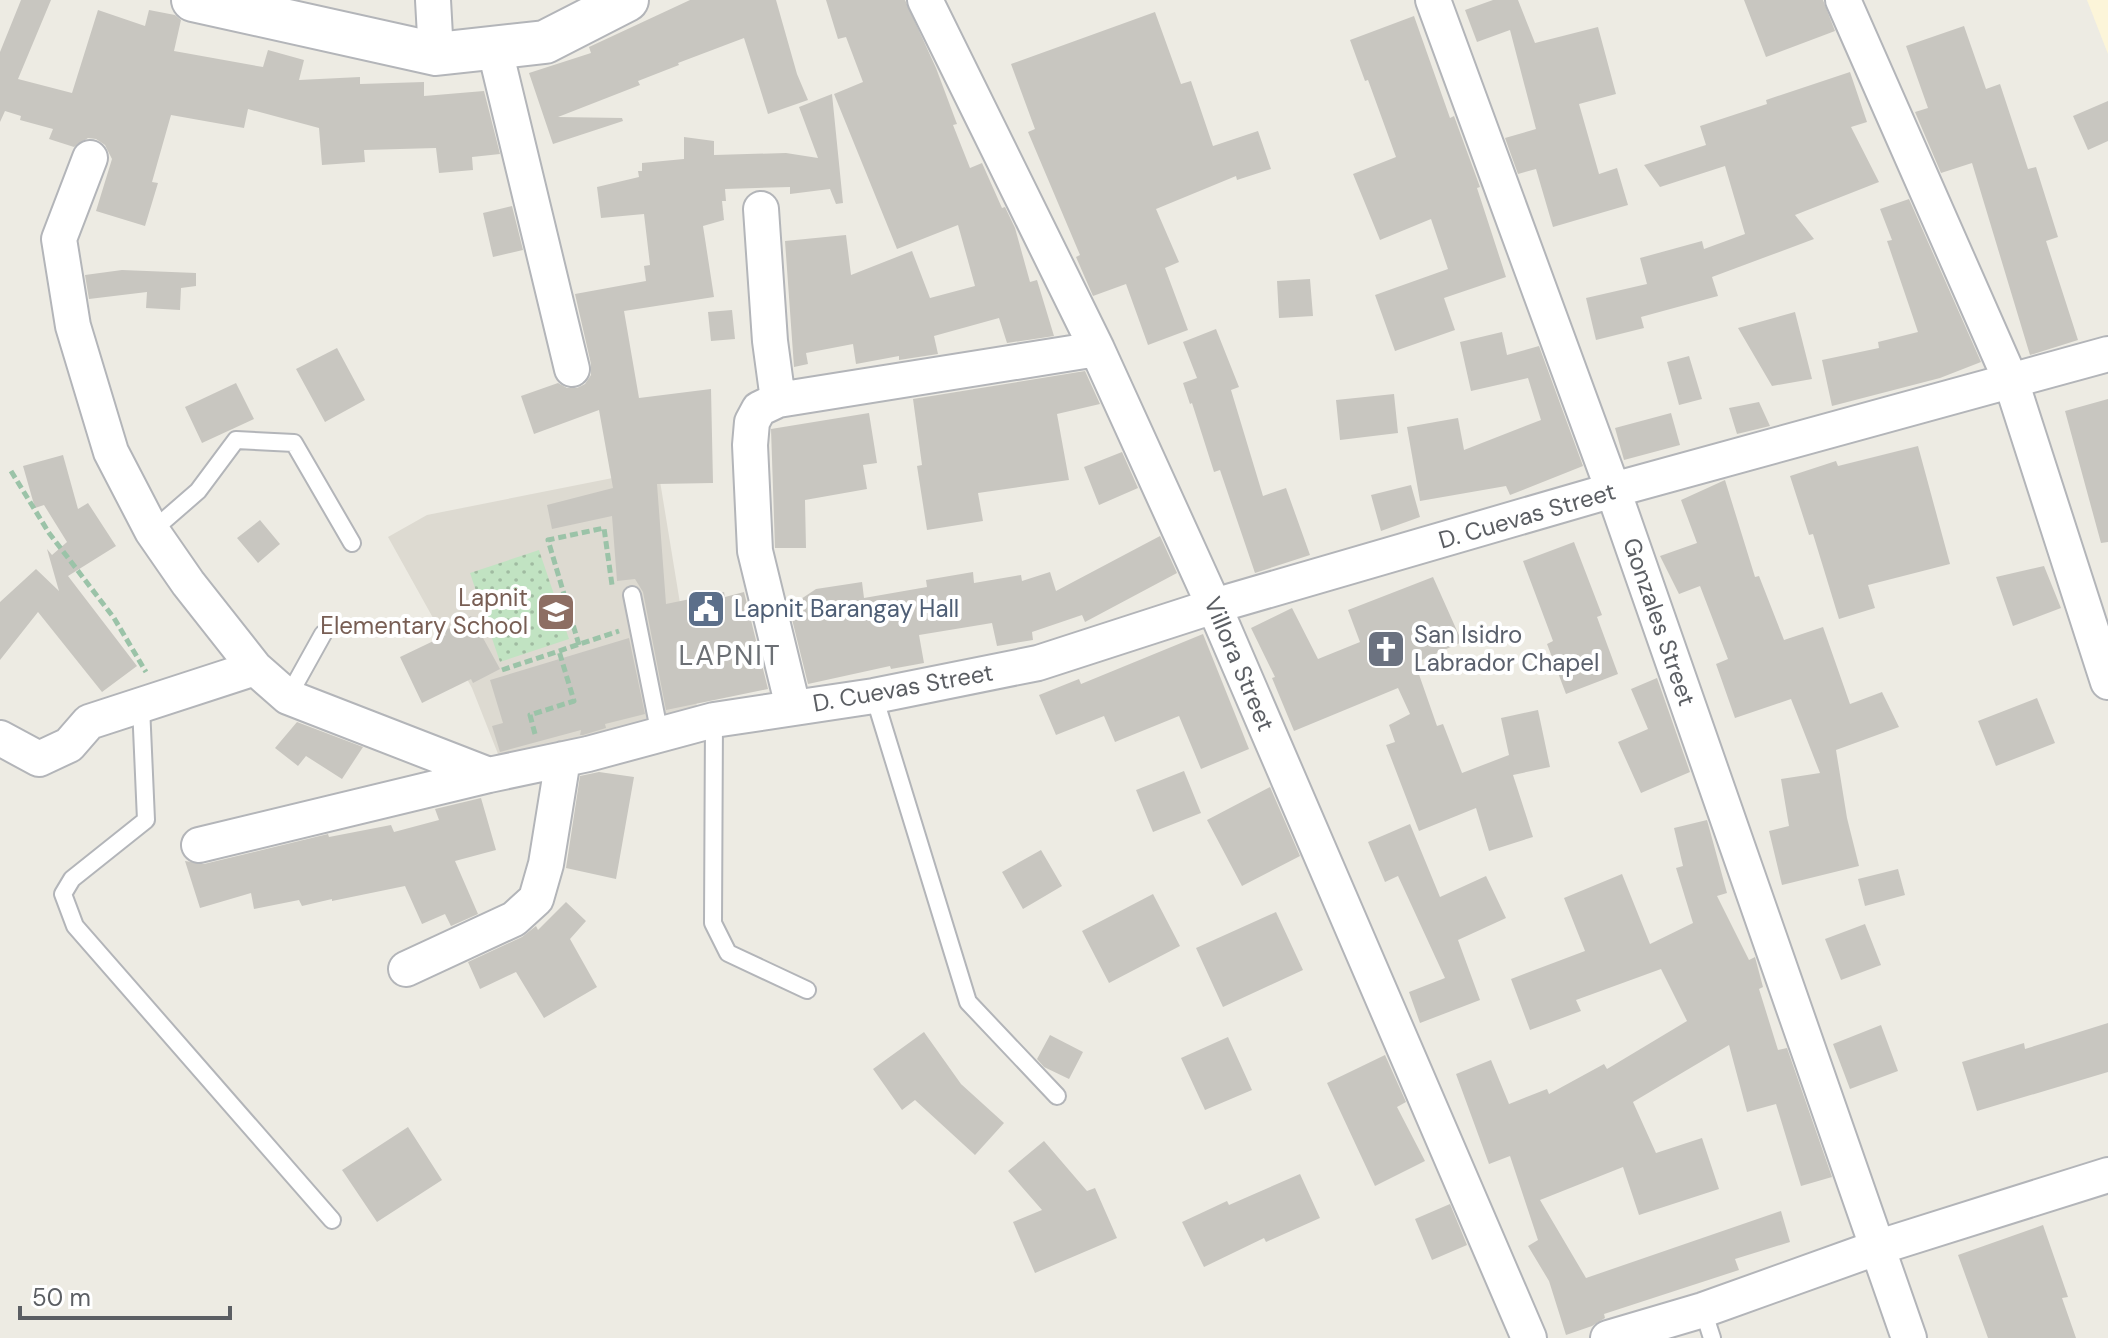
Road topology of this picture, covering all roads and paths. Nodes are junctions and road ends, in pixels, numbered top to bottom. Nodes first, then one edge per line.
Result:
1 (193, 0) edge
2 (433, 0) edge
3 (627, 0) edge
4 (925, 0) edge
5 (1433, 0) edge
6 (1843, 0) edge
7 (495, 50) junction
8 (436, 54) junction
9 (90, 158) dead end
10 (761, 209) dead end
11 (1097, 349) junction
12 (2108, 354) edge
13 (572, 369) dead end
14 (2011, 381) junction
15 (778, 400) junction
16 (11, 471) dead end
17 (1613, 490) junction
18 (152, 531) junction
19 (352, 543) dead end
20 (632, 595) joint
21 (1214, 606) junction
22 (638, 625) junction
23 (323, 634) dead end
24 (579, 645) junction
25 (559, 651) junction
26 (255, 668) junction
27 (502, 670) dead end
28 (2108, 682) edge
29 (874, 696) junction
30 (288, 697) junction
31 (150, 703) junction
32 (793, 707) junction
33 (714, 720) junction
34 (660, 735) junction
35 (0, 738) edge
36 (553, 761) junction
37 (489, 775) junction
38 (199, 845) dead end
39 (406, 969) dead end
40 (807, 990) dead end
41 (1057, 1096) dead end
42 (2108, 1175) edge
43 (332, 1220) dead end
44 (1876, 1248) junction
45 (1708, 1324) edge
46 (1529, 1338) edge
47 (1608, 1338) edge
48 (1909, 1338) edge

1 - 8 street
2 - 8 street
3 - 7 street
4 - 11 street, Villora Street
5 - 17 street, Gonzales Street
6 - 14 street
7 - 8 street
7 - 13 street
9 - 18 street
10 - 15 street
11 - 15 street
11 - 21 street, Villora Street
12 - 14 street, D. Cuevas Street
14 - 17 street, D. Cuevas Street
14 - 28 street
15 - 32 street
16 - 31 path
17 - 21 street, D. Cuevas Street
17 - 44 street, Gonzales Street
18 - 19 lane
18 - 26 street
20 - 22 lane
20 - 24 path
21 - 29 street, D. Cuevas Street
21 - 46 street, Villora Street
22 - 24 path
22 - 34 lane
23 - 30 lane
24 - 25 path
25 - 27 path
25 - 36 path
26 - 30 street
26 - 31 street
29 - 32 street, D. Cuevas Street
29 - 41 lane
30 - 37 street
31 - 35 street
31 - 43 lane
32 - 33 street, D. Cuevas Street
33 - 34 street, D. Cuevas Street
33 - 40 lane
34 - 36 street, D. Cuevas Street
36 - 37 street, D. Cuevas Street
36 - 39 street
37 - 38 street, D. Cuevas Street
42 - 44 street
44 - 45 street
44 - 48 street, Gonzales Street
45 - 47 street

